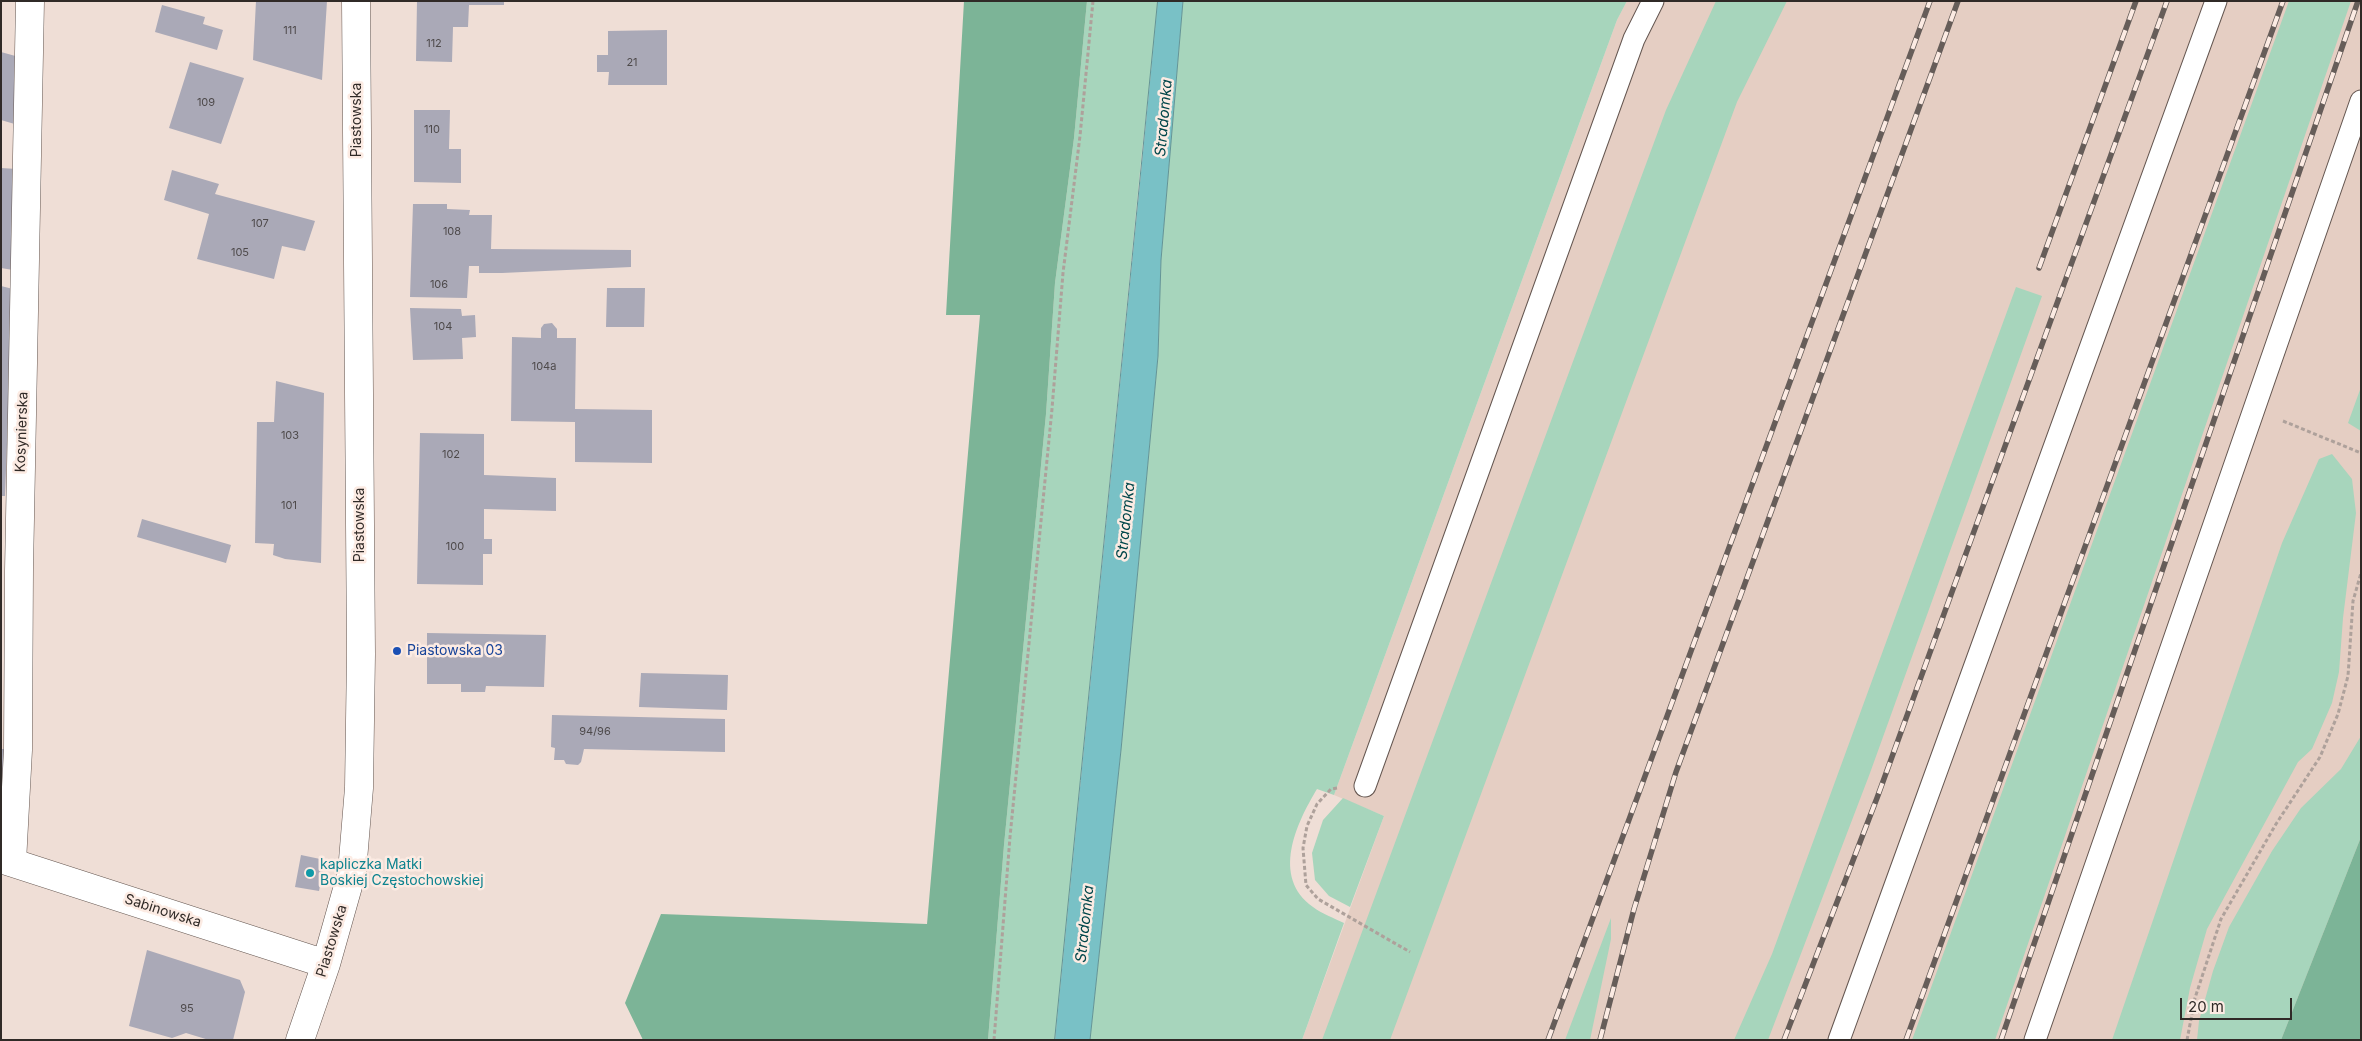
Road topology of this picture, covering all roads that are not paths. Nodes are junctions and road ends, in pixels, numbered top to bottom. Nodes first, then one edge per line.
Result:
1 (30, 1) edge
2 (356, 1) edge
3 (1653, 1) edge
4 (2216, 1) edge
5 (2361, 100) edge
6 (1365, 786) road end
7 (7, 861) edge
8 (326, 964) junction
9 (300, 1040) edge
10 (1839, 1040) edge
11 (2035, 1040) edge

1 - 7 street, Kosynierska
2 - 8 street, Piastowska
3 - 6 lane
4 - 10 lane
5 - 11 lane
7 - 8 street, Sabinowska
8 - 9 street, Piastowska

